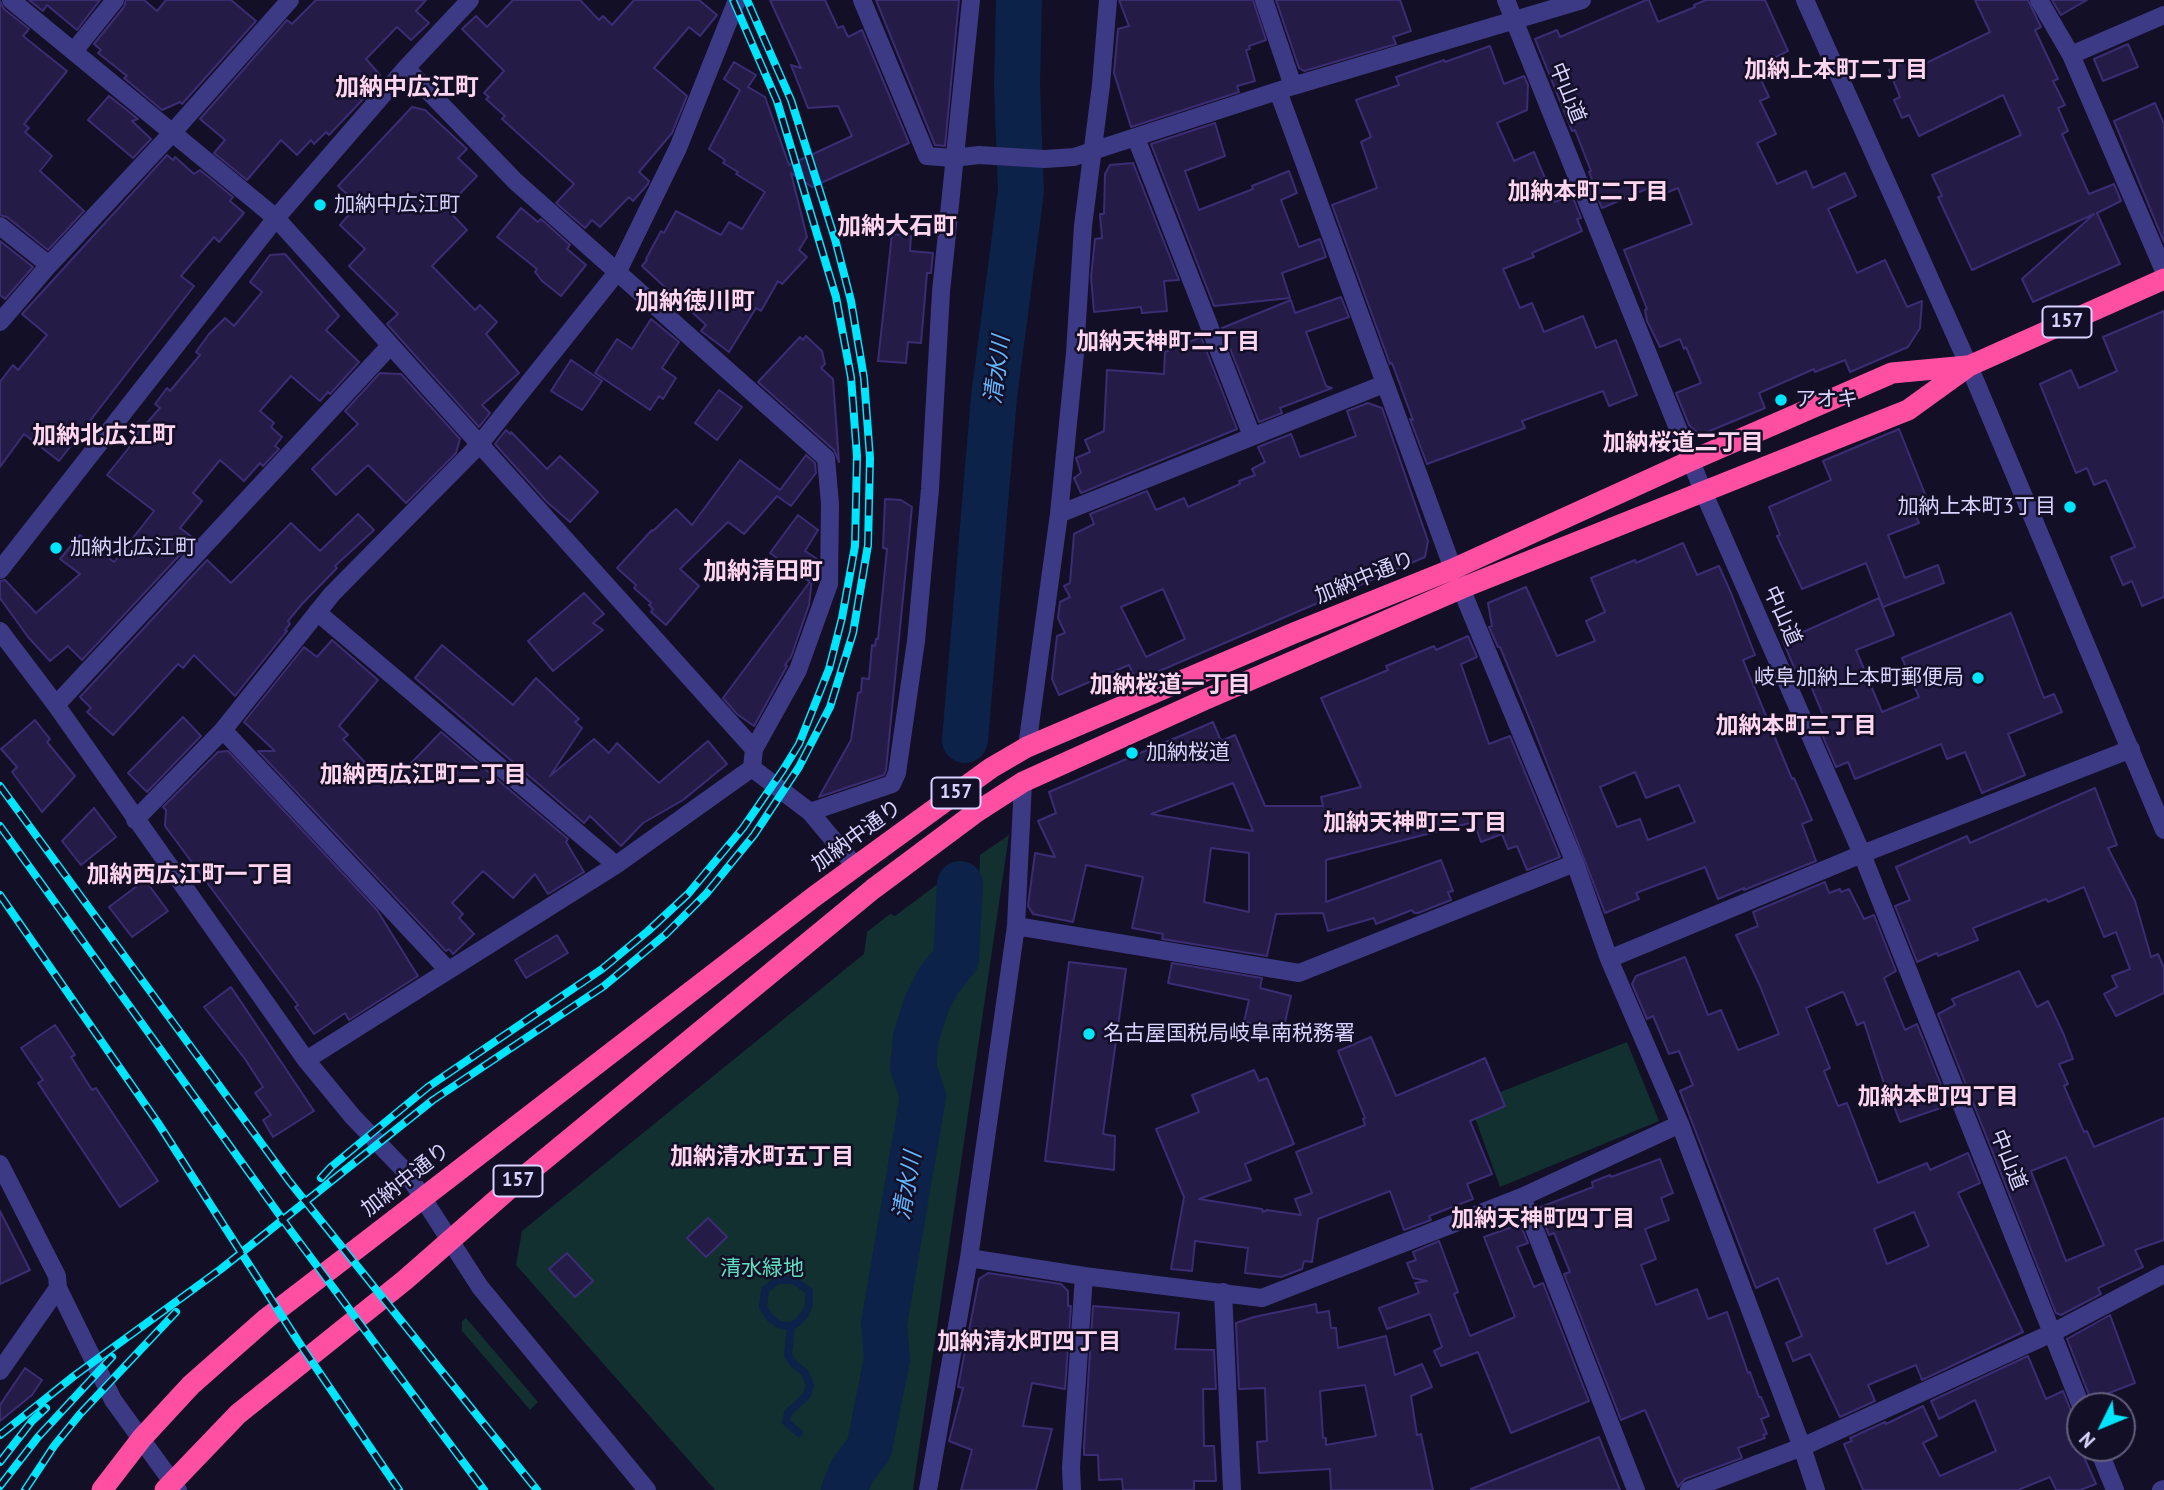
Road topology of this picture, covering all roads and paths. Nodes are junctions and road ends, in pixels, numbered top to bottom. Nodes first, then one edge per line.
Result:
1 (11, 0) edge
2 (115, 0) edge
3 (290, 0) edge
4 (470, 0) edge
5 (737, 0) edge
6 (862, 0) edge
7 (971, 0) edge
8 (1108, 0) edge
9 (1264, 0) edge
10 (1506, 0) edge
11 (1582, 0) edge
12 (1805, 0) edge
13 (2039, 0) edge
14 (2164, 15) edge
15 (1514, 21) junction
16 (75, 51) junction
17 (2071, 55) junction
18 (406, 68) junction
19 (1286, 88) junction
20 (173, 132) junction
21 (1136, 138) junction
22 (1091, 151) junction
23 (953, 158) junction
24 (276, 218) junction
25 (0, 226) edge
26 (49, 265) junction
27 (618, 271) junction
28 (2164, 271) edge
29 (2164, 279) edge
30 (0, 323) edge
31 (390, 346) junction
32 (1969, 366) junction
33 (1384, 384) junction
34 (1252, 436) junction
35 (479, 445) junction
36 (1690, 461) junction
37 (1703, 492) junction
38 (1059, 514) junction
39 (0, 570) edge
40 (1458, 579) junction
41 (317, 612) junction
42 (0, 631) edge
43 (56, 705) junction
44 (223, 730) junction
45 (1027, 747) junction
46 (754, 749) junction
47 (2131, 749) junction
48 (752, 768) junction
49 (1023, 782) junction
50 (2159, 800) edge
51 (810, 813) junction
52 (135, 820) junction
53 (2164, 830) edge
54 (1861, 854) junction
55 (1575, 863) junction
56 (617, 865) junction
57 (856, 867) junction
58 (1016, 926) junction
59 (1609, 959) junction
60 (448, 970) junction
61 (306, 1060) junction
62 (1680, 1124) junction
63 (0, 1164) edge
64 (424, 1197) junction
65 (1522, 1197) junction
66 (451, 1241) junction
67 (969, 1258) junction
68 (2164, 1275) edge
69 (1084, 1276) junction
70 (58, 1288) junction
71 (1223, 1292) junction
72 (2052, 1333) junction
73 (0, 1371) edge
74 (2075, 1392) edge
75 (142, 1438) junction
76 (1802, 1447) junction
77 (2104, 1462) edge
78 (171, 1487) edge
79 (102, 1490) edge
80 (647, 1490) edge
81 (928, 1490) edge
82 (1072, 1490) edge
83 (1232, 1490) edge
84 (1636, 1490) edge
85 (1689, 1490) edge
86 (1816, 1490) edge
87 (2115, 1490) edge

1 - 16 street
2 - 16 street
3 - 20 street
4 - 18 street
5 - 27 street
6 - 23 street
7 - 23 street
8 - 22 street
9 - 19 street
10 - 15 street, 中山道
11 - 15 street
12 - 32 street
13 - 17 street
14 - 17 street
15 - 19 street
15 - 36 street, 中山道
16 - 20 street
17 - 28 street
18 - 24 street
18 - 27 street
19 - 21 street
19 - 33 street
20 - 24 street
20 - 26 street
21 - 22 street
21 - 34 street
22 - 23 street
22 - 38 street
23 - 51 street
24 - 31 street
24 - 39 street
25 - 26 street
26 - 30 street
27 - 35 street
27 - 46 street
29 - 32 highway, 加納中通り / 157
31 - 35 street
31 - 43 street
32 - 36 highway, 加納中通り / 157
32 - 37 highway, 加納中通り / 157
32 - 47 street
33 - 34 street
33 - 40 street
34 - 38 street
35 - 41 street
35 - 46 street
36 - 37 street, 中山道
36 - 40 highway, 加納中通り / 157
37 - 40 highway, 加納中通り / 157
37 - 54 street, 中山道
38 - 45 street
40 - 45 highway, 加納中通り / 157
40 - 49 highway, 加納中通り / 157
40 - 55 street
41 - 44 street
41 - 56 street
42 - 43 street
43 - 52 street
44 - 52 street
44 - 60 street
45 - 57 highway, 加納中通り / 157
46 - 48 street
47 - 50 street
47 - 54 street
48 - 51 street
48 - 56 street
49 - 58 street
49 - 66 highway, 加納中通り / 157
50 - 53 street
51 - 57 street
52 - 61 street
54 - 59 street
54 - 72 street, 中山道
55 - 58 street
55 - 59 street
56 - 60 street
57 - 64 highway, 加納中通り / 157
58 - 67 street
59 - 62 street
60 - 61 street
61 - 64 street
62 - 65 street
62 - 76 street
63 - 70 street
64 - 66 street
64 - 75 highway, 加納中通り / 157
65 - 71 street
65 - 84 street
66 - 78 highway, 加納中通り / 157
66 - 80 street
67 - 69 street
67 - 81 street
68 - 72 street
69 - 71 street
69 - 82 street
70 - 73 street
70 - 75 street
71 - 83 street
72 - 74 street, 中山道
72 - 76 street
75 - 78 street
75 - 79 highway, 加納中通り / 157
76 - 85 street
76 - 86 street
77 - 87 street

